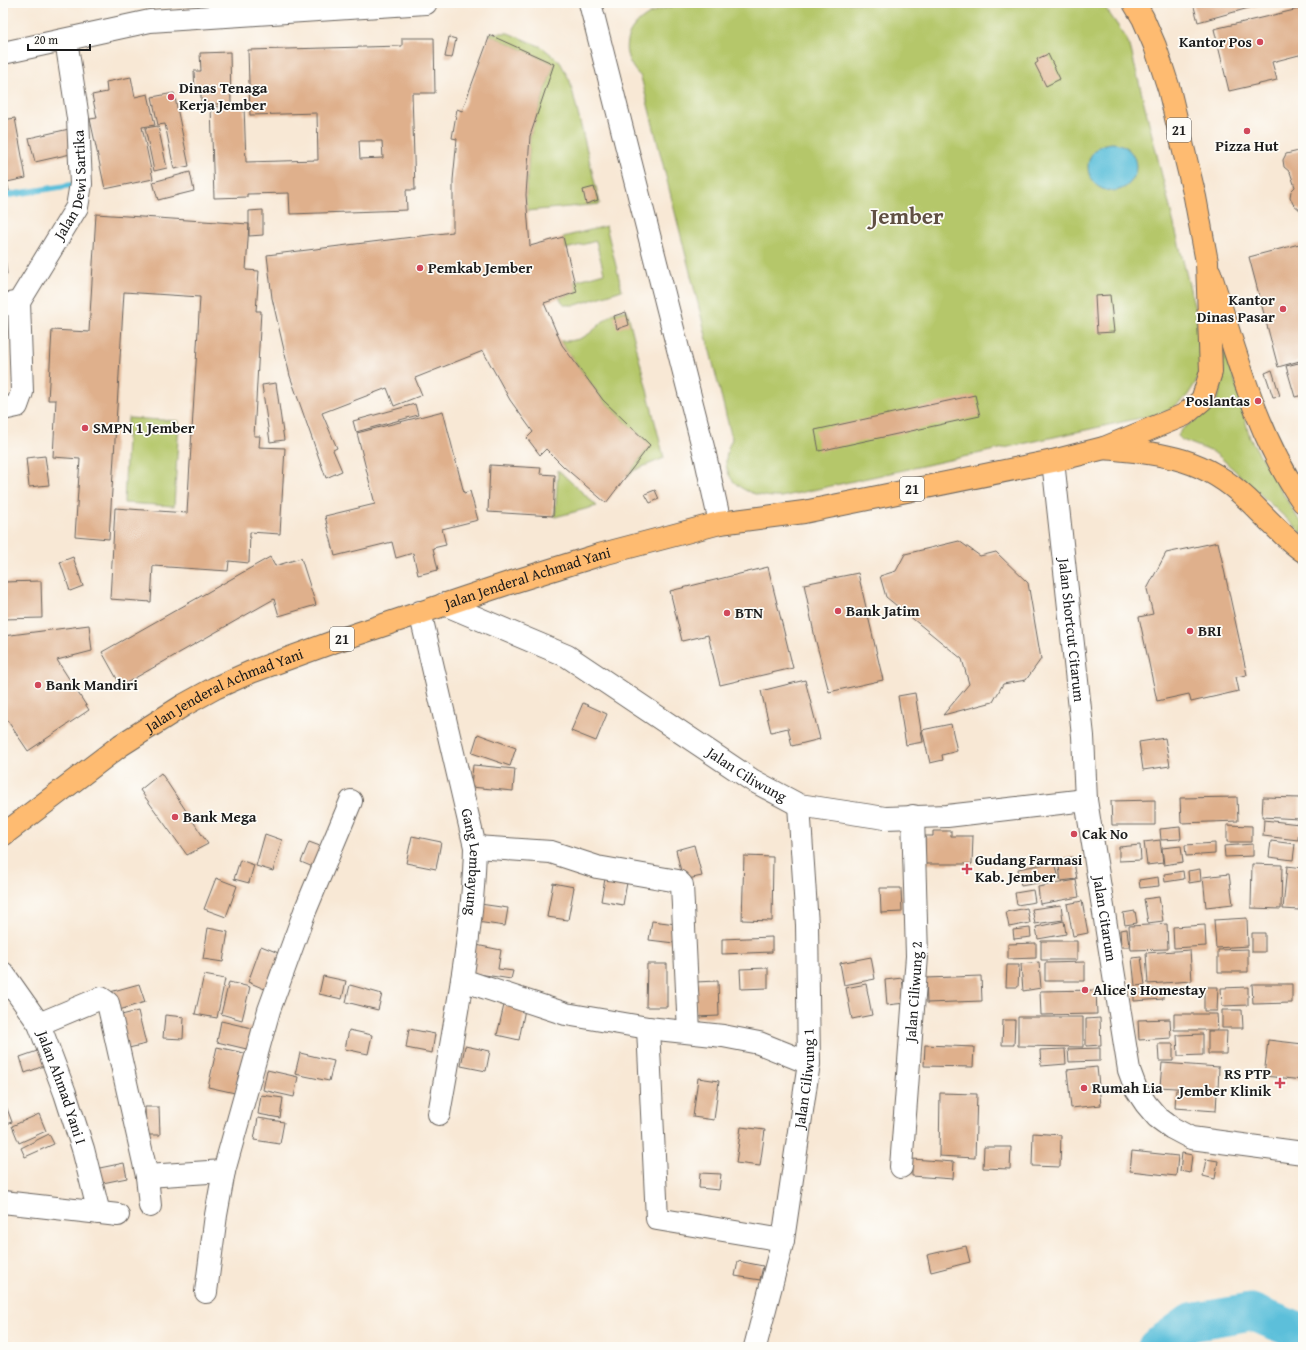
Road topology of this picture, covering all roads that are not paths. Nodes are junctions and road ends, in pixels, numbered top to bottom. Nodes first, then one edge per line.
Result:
1 (426, 3) edge
2 (590, 3) edge
3 (1134, 3) edge
4 (230, 10) edge
5 (66, 40) junction
6 (3, 53) edge
7 (1207, 262) junction
8 (11, 304) edge
9 (3, 409) edge
10 (1104, 448) junction
11 (1053, 461) junction
12 (1303, 502) edge
13 (720, 523) junction
14 (1303, 551) edge
15 (444, 604) junction
16 (420, 612) junction
17 (1086, 800) junction
18 (350, 801) dead end
19 (799, 805) junction
20 (913, 816) junction
21 (3, 835) edge
22 (475, 847) junction
23 (3, 972) edge
24 (462, 980) junction
25 (39, 1024) junction
26 (648, 1028) junction
27 (689, 1032) junction
28 (809, 1063) junction
29 (439, 1114) dead end
30 (1303, 1153) edge
31 (901, 1167) dead end
32 (224, 1171) junction
33 (147, 1176) junction
34 (3, 1202) edge
35 (150, 1206) dead end
36 (783, 1240) junction
37 (206, 1292) dead end
38 (755, 1347) edge

1 - 4 street
2 - 13 street
3 - 7 main road, 21
4 - 5 street
5 - 6 street
5 - 8 street, Jalan Dewi Sartika
7 - 10 main road, 21
7 - 12 main road
8 - 9 street
10 - 11 main road, Jalan Jenderal Achmad Yani / 21
10 - 14 main road
11 - 13 main road, Jalan Jenderal Achmad Yani / 21
11 - 17 street, Jalan Shortcut Citarum
13 - 15 main road, Jalan Jenderal Achmad Yani / 21
15 - 16 main road, Jalan Jenderal Achmad Yani / 21
15 - 19 street, Jalan Ciliwung
16 - 21 main road, Jalan Jenderal Achmad Yani / 21
16 - 22 street, Gang Lembayung
17 - 20 street, Jalan Ciliwung
17 - 30 street, Jalan Citarum
18 - 32 street
19 - 20 street, Jalan Ciliwung
19 - 28 street, Jalan Ciliwung 1
20 - 31 street, Jalan Ciliwung 2
22 - 24 street, Gang Lembayung
22 - 27 street
23 - 25 street, Jalan Ahmad Yani I
24 - 26 street
24 - 29 street, Gang Lembayung
25 - 33 street
25 - 34 street, Jalan Ahmad Yani I
26 - 27 street
26 - 36 street
27 - 28 street
28 - 36 street, Jalan Ciliwung 1
32 - 33 street
32 - 37 street
33 - 35 street
36 - 38 street, Jalan Ciliwung 1

